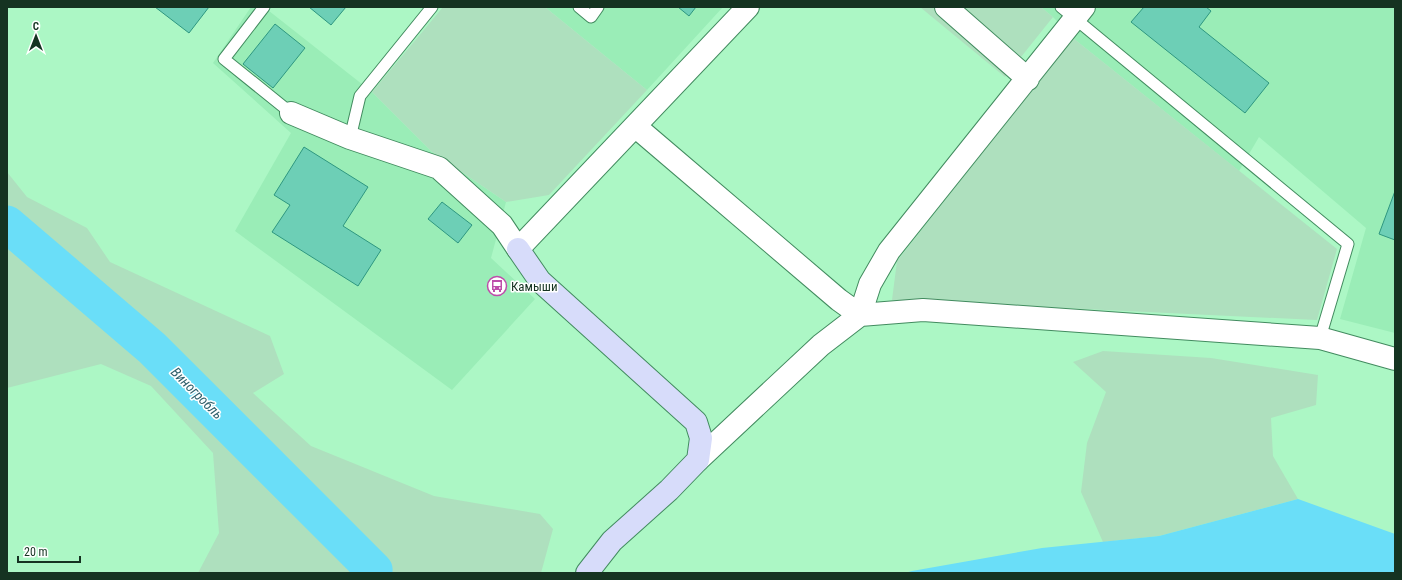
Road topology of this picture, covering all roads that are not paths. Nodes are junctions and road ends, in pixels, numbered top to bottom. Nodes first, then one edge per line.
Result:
1 (264, 7) edge
2 (432, 7) edge
3 (579, 7) edge
4 (598, 7) edge
5 (748, 7) edge
6 (946, 7) edge
7 (1073, 11) edge
8 (1028, 78) junction
9 (291, 113) joint
10 (636, 126) junction
11 (350, 138) junction
12 (518, 249) junction
13 (860, 315) junction
14 (1320, 338) junction
15 (1395, 359) edge
16 (698, 460) junction
17 (587, 573) edge

1 - 9 lane
2 - 11 lane
3 - 4 lane
5 - 10 street
6 - 8 street
7 - 8 street
7 - 14 lane
8 - 13 street
9 - 11 street
10 - 12 street
10 - 13 street
11 - 12 street
12 - 16 street
13 - 14 street
13 - 16 street
14 - 15 street
16 - 17 street

